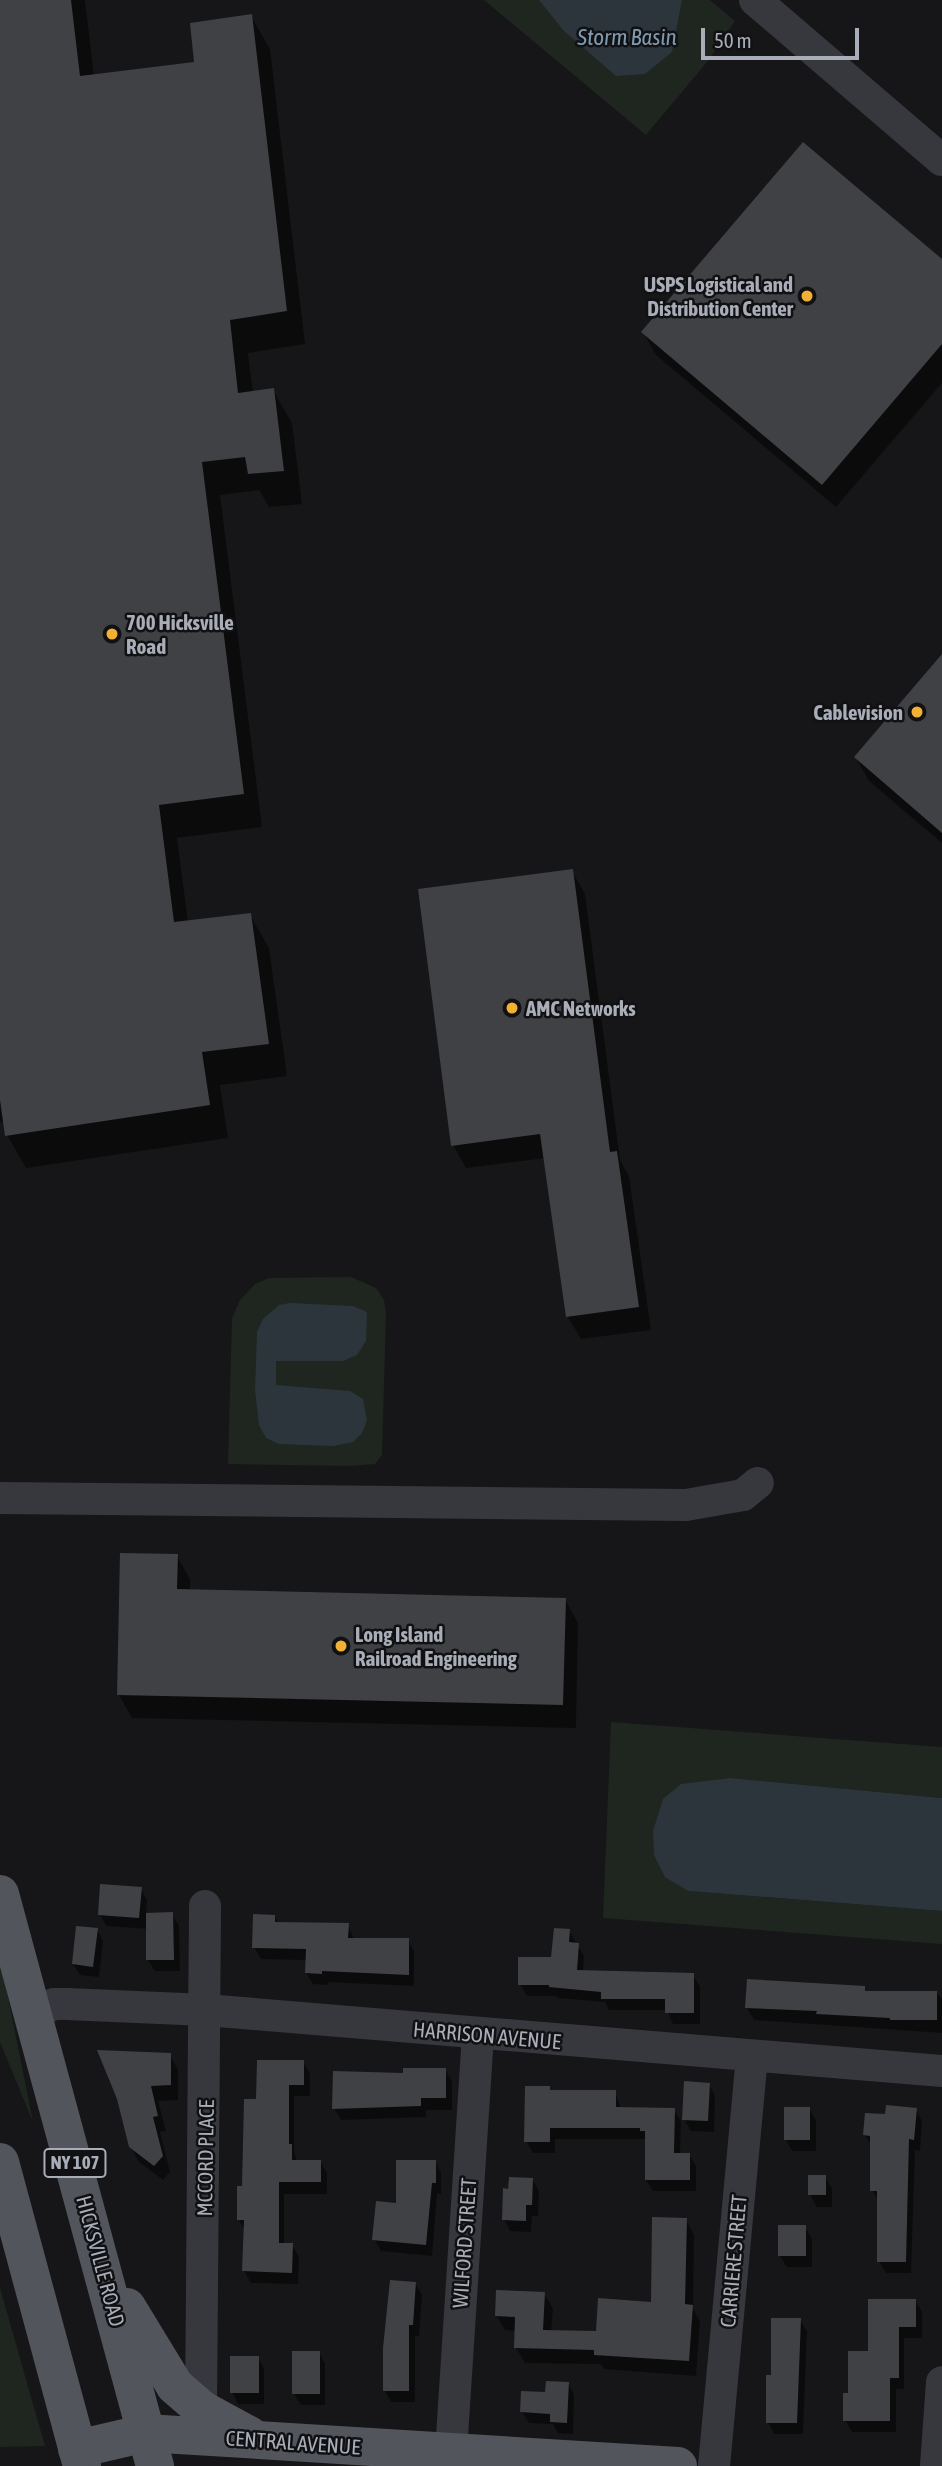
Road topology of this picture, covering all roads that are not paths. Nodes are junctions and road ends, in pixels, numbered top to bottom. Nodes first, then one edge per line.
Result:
1 (755, 0) edge
2 (942, 160) edge
3 (758, 1483) dead end
4 (0, 1497) edge
5 (0, 1894) edge
6 (205, 1906) dead end
7 (206, 2010) junction
8 (34, 2014) junction
9 (478, 2034) junction
10 (752, 2056) junction
11 (942, 2071) edge
12 (0, 2162) edge
13 (100, 2259) junction
14 (942, 2382) edge
15 (201, 2409) junction
16 (257, 2440) junction
17 (151, 2449) edge
18 (442, 2451) junction
19 (79, 2458) edge
20 (305, 2466) edge
21 (678, 2466) edge
22 (714, 2466) edge
23 (936, 2466) edge

1 - 2 street
3 - 4 street
5 - 8 main road, HICKSVILLE ROAD / NY 107
6 - 7 street, MCCORD PLACE
7 - 8 street, HARRISON AVENUE
7 - 9 street, HARRISON AVENUE
7 - 15 street, MCCORD PLACE
8 - 13 main road, HICKSVILLE ROAD / NY 107
9 - 10 street, HARRISON AVENUE
9 - 18 street, WILFORD STREET
10 - 11 street, HARRISON AVENUE
10 - 22 street, CARRIERE STREET
12 - 19 main road
13 - 15 main road
13 - 17 main road, HICKSVILLE ROAD / NY 107
14 - 23 street
15 - 16 main road
16 - 17 main road, CENTRAL AVENUE
16 - 18 main road, CENTRAL AVENUE
17 - 19 main road, CENTRAL AVENUE
18 - 20 main road
18 - 21 main road, CENTRAL AVENUE

